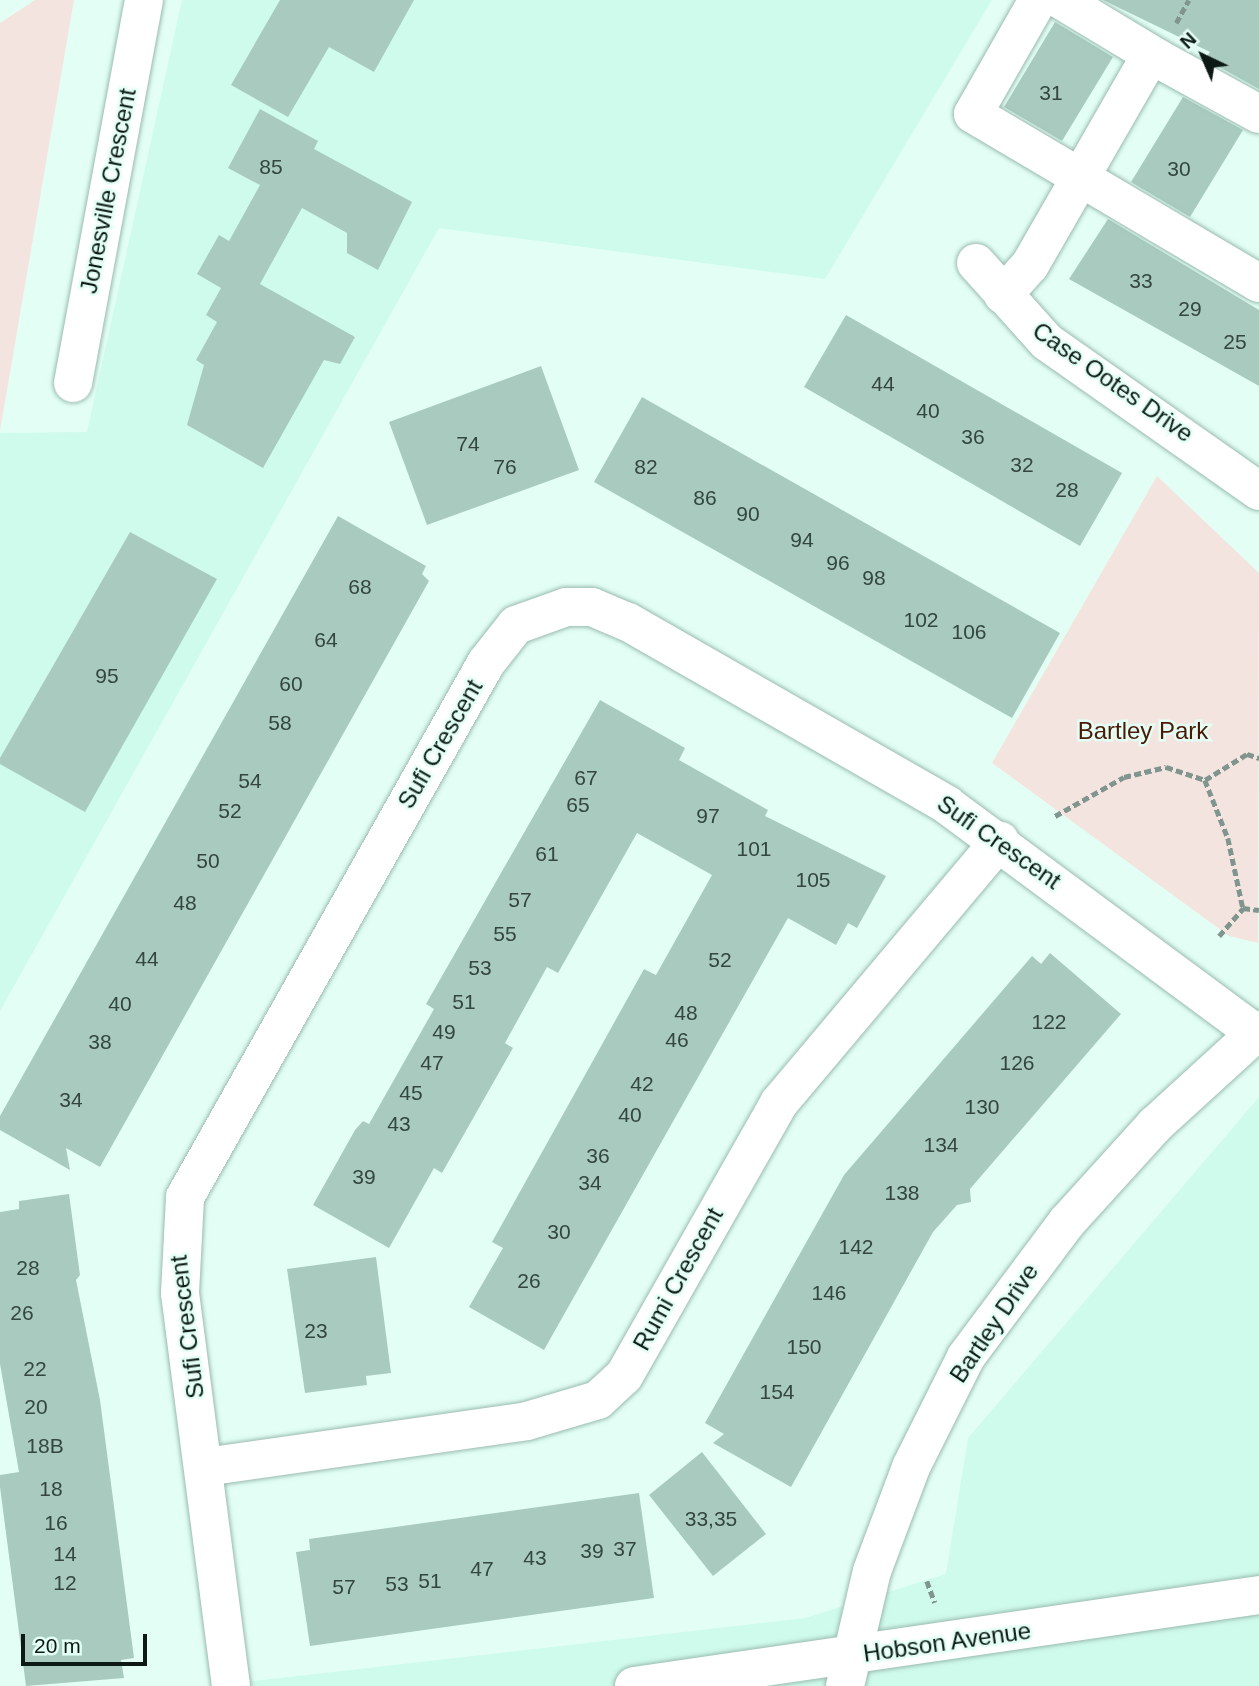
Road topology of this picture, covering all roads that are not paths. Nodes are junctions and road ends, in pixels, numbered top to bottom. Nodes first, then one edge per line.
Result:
1 (144, 0) edge
2 (1038, 0) edge
3 (1061, 0) edge
4 (1164, 46) junction
5 (1259, 114) edge
6 (1082, 177) junction
7 (976, 263) dead end
8 (1259, 283) edge
9 (1003, 295) junction
10 (73, 383) dead end
11 (1259, 491) edge
12 (1000, 841) junction
13 (1257, 1032) edge
14 (205, 1467) junction
15 (1259, 1595) edge
16 (848, 1671) edge
17 (231, 1686) edge
18 (634, 1686) edge

1 - 10 street, Jonesville Crescent
2 - 6 street
3 - 4 street
4 - 5 street
4 - 6 street
6 - 8 street
6 - 9 street
7 - 9 street, Case Ootes Drive
9 - 11 street, Case Ootes Drive
12 - 13 street, Sufi Crescent
12 - 14 street, Rumi Crescent
12 - 14 street, Sufi Crescent
13 - 16 street, Bartley Drive
14 - 17 street, Sufi Crescent
15 - 16 street, Hobson Avenue
16 - 18 street, Hobson Avenue

